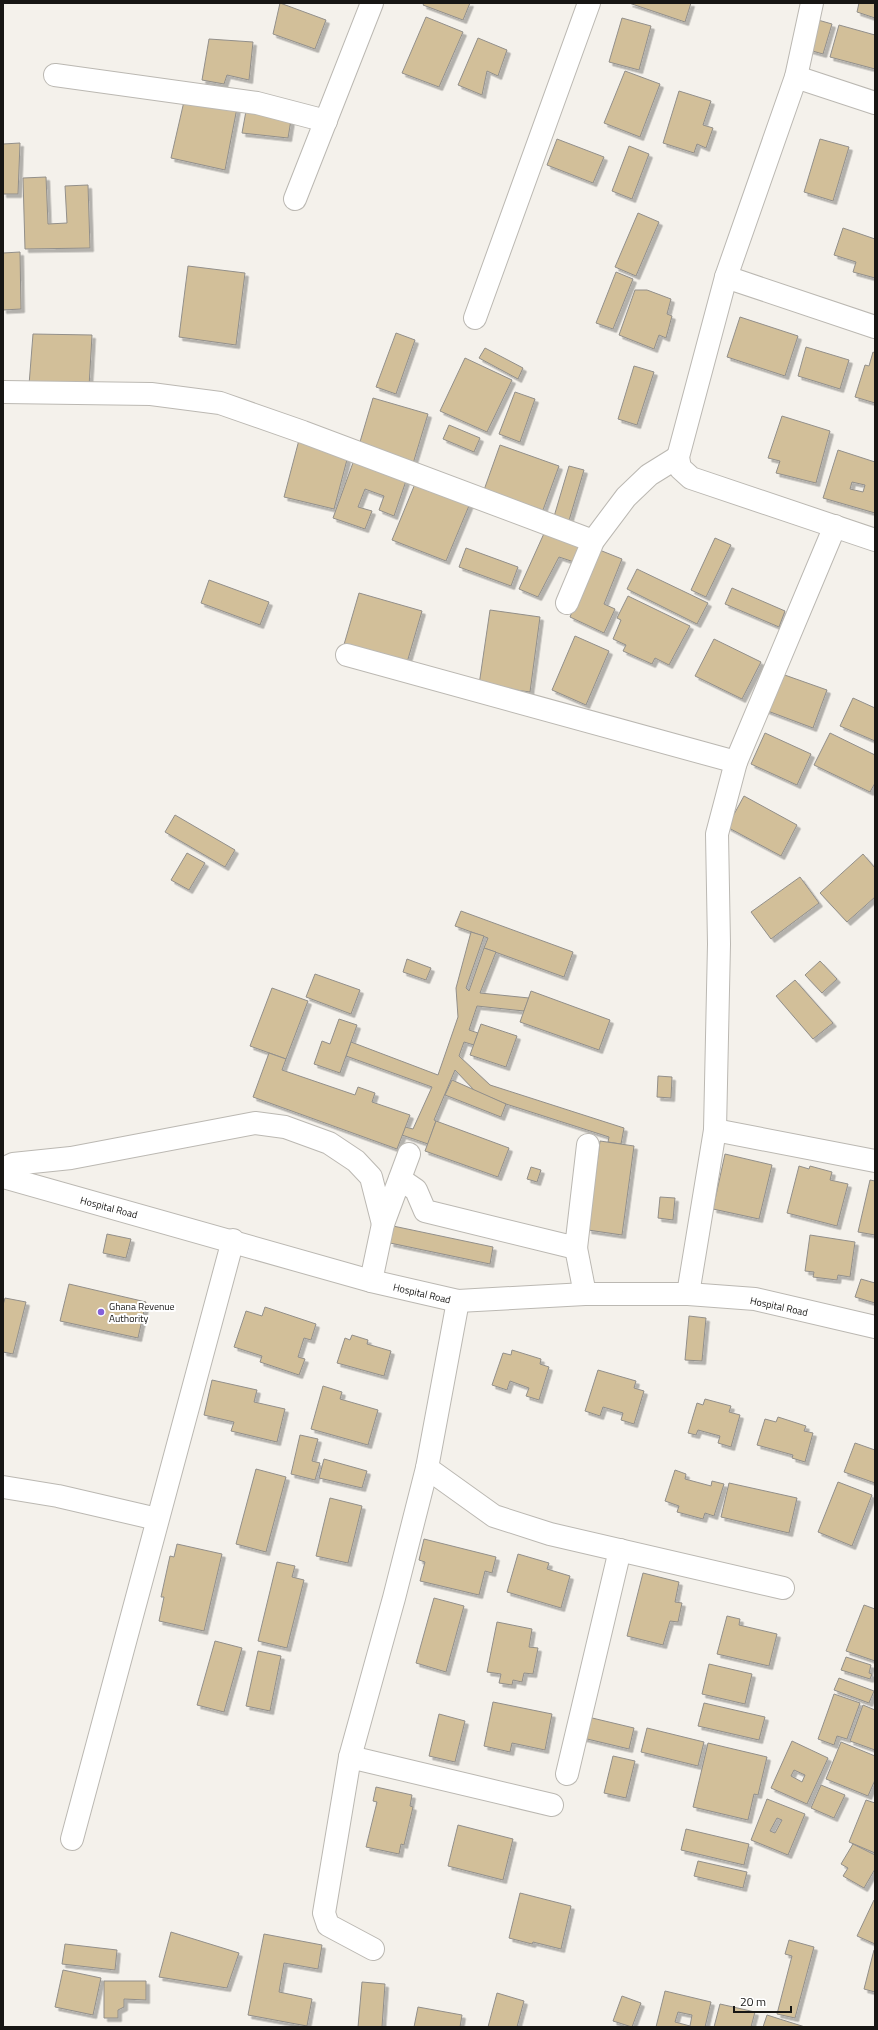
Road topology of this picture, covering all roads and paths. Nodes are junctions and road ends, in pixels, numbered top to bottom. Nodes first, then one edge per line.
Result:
1 (372, 3) edge
2 (589, 3) edge
3 (812, 3) edge
4 (55, 75) dead end
5 (796, 77) junction
6 (875, 103) edge
7 (326, 121) junction
8 (295, 199) dead end
9 (726, 277) junction
10 (474, 318) dead end
11 (875, 327) edge
12 (3, 392) edge
13 (678, 457) junction
14 (835, 526) junction
15 (875, 540) edge
16 (593, 541) junction
17 (567, 603) dead end
18 (347, 656) dead end
19 (736, 762) junction
20 (715, 1130) junction
21 (588, 1145) dead end
22 (409, 1154) dead end
23 (875, 1161) edge
24 (3, 1169) edge
25 (3, 1177) edge
26 (400, 1179) junction
27 (383, 1224) junction
28 (233, 1240) junction
29 (576, 1248) junction
30 (371, 1281) junction
31 (585, 1294) junction
32 (688, 1294) junction
33 (458, 1301) junction
34 (875, 1327) edge
35 (428, 1468) junction
36 (3, 1487) edge
37 (157, 1519) junction
38 (620, 1550) junction
39 (783, 1588) dead end
40 (350, 1757) junction
41 (567, 1774) dead end
42 (552, 1804) dead end
43 (72, 1839) dead end
44 (373, 1949) dead end

1 - 7 street
2 - 10 street
3 - 5 street
4 - 7 street
5 - 6 street
5 - 9 street
7 - 8 street
9 - 11 street
9 - 13 street
12 - 16 street
13 - 14 street
13 - 16 street
14 - 15 street
14 - 19 street
16 - 17 street
18 - 19 street
19 - 20 street
20 - 23 street
20 - 32 street
21 - 29 street
22 - 26 street
24 - 27 street
25 - 28 street, Hospital Road
26 - 27 street
26 - 29 street
27 - 30 street
28 - 30 street, Hospital Road
28 - 37 street
29 - 31 street
30 - 33 street, Hospital Road
31 - 32 street, Hospital Road
31 - 33 street, Hospital Road
32 - 34 street, Hospital Road
33 - 35 street
35 - 38 street
35 - 40 street
36 - 37 street
37 - 43 street
38 - 39 street
38 - 41 street
40 - 42 street
40 - 44 street

